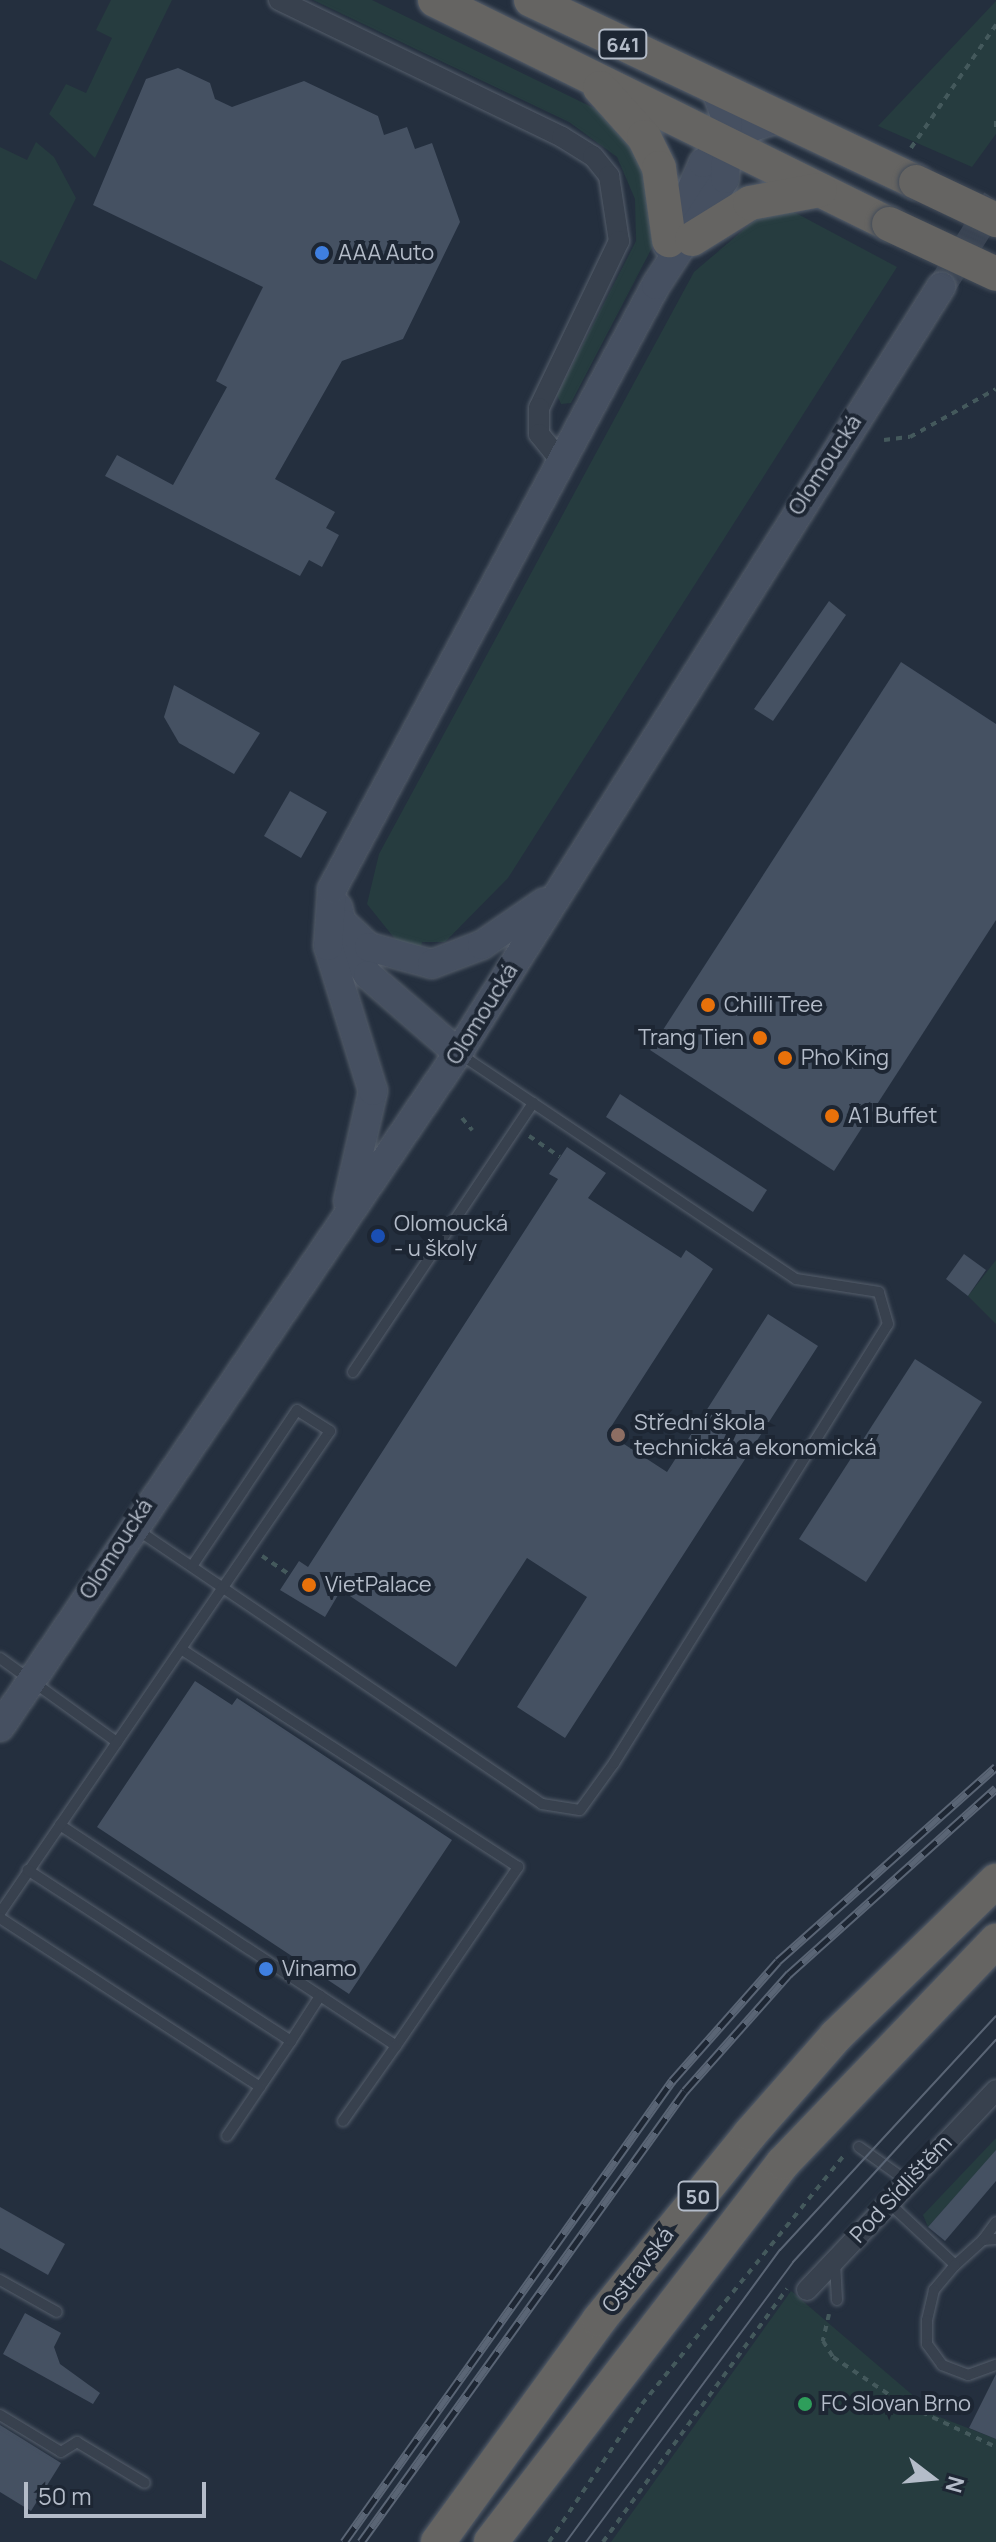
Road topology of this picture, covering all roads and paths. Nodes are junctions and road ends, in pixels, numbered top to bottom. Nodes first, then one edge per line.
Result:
1 (279, 0) edge
2 (435, 0) edge
3 (531, 0) edge
4 (996, 25) edge
5 (575, 68) junction
6 (715, 88) junction
7 (782, 118) junction
8 (996, 121) edge
9 (996, 129) edge
10 (730, 144) junction
11 (911, 148) dead end
12 (821, 190) junction
13 (996, 220) edge
14 (680, 240) junction
15 (996, 274) edge
16 (941, 287) tunnel mouth
17 (996, 389) edge
18 (884, 440) dead end
19 (562, 462) junction
20 (349, 850) junction
21 (556, 895) junction
22 (339, 918) junction
23 (458, 1053) junction
24 (533, 1103) junction
25 (462, 1118) dead end
26 (472, 1130) dead end
27 (527, 1134) dead end
28 (560, 1157) dead end
29 (339, 1229) junction
30 (353, 1372) dead end
31 (131, 1526) junction
32 (265, 1558) dead end
33 (192, 1566) junction
34 (290, 1575) dead end
35 (225, 1587) junction
36 (181, 1649) junction
37 (0, 1658) edge
38 (32, 1678) junction
39 (0, 1727) edge
40 (117, 1742) junction
41 (60, 1825) junction
42 (28, 1870) junction
43 (996, 1881) edge
44 (0, 1915) edge
45 (996, 1941) edge
46 (320, 1996) junction
47 (291, 2041) junction
48 (396, 2046) junction
49 (260, 2087) junction
50 (996, 2090) edge
51 (343, 2121) dead end
52 (227, 2136) dead end
53 (859, 2147) joint
54 (907, 2181) junction
55 (888, 2202) junction
56 (996, 2222) edge
57 (996, 2239) edge
58 (983, 2240) junction
59 (835, 2260) junction
60 (955, 2265) junction
61 (0, 2280) edge
62 (807, 2290) joint
63 (837, 2300) joint
64 (57, 2312) dead end
65 (996, 2365) edge
66 (0, 2415) edge
67 (996, 2447) edge
68 (145, 2483) dead end
69 (438, 2542) edge
70 (491, 2542) edge
71 (549, 2542) edge
72 (603, 2542) edge

1 - 19 street
2 - 5 highway, 641
3 - 6 highway, 641
4 - 11 path
5 - 10 highway, 641
5 - 14 highway
6 - 7 highway, 641
6 - 10 main road
7 - 10 main road
7 - 13 highway, 641, bridge
8 - 9 path
10 - 12 highway, 641
10 - 14 main road
12 - 14 highway
12 - 15 highway, 641, bridge
14 - 19 main road
16 - 21 main road, Olomoucká
17 - 18 path
19 - 20 main road
20 - 22 main road
20 - 29 main road
21 - 22 main road
21 - 23 main road, Olomoucká
22 - 23 main road
23 - 24 lane
23 - 29 main road, Olomoucká
24 - 30 lane
24 - 35 lane
25 - 26 path
27 - 28 path
29 - 31 main road, Olomoucká
31 - 33 lane
31 - 38 main road, Olomoucká
32 - 34 path
33 - 35 lane
33 - 35 lane
35 - 36 lane
36 - 40 lane
36 - 48 lane
37 - 38 lane
38 - 39 main road, Olomoucká
38 - 40 lane
40 - 41 lane
41 - 42 lane
41 - 46 lane
42 - 44 lane
42 - 47 lane
43 - 69 highway, Ostravská / 50
44 - 49 lane
45 - 70 highway, Ostravská / 50
46 - 47 lane
46 - 48 lane
47 - 49 lane
48 - 51 lane
49 - 52 lane
50 - 54 street, Pod Sídlištěm
53 - 54 lane
53 - 71 path
54 - 55 street, Pod Sídlištěm
55 - 59 street, Pod Sídlištěm
55 - 60 lane
56 - 58 lane
57 - 58 lane
58 - 60 lane
59 - 62 street, Pod Sídlištěm
59 - 63 lane
60 - 65 lane
61 - 64 lane
62 - 72 path
63 - 67 path
66 - 68 lane

